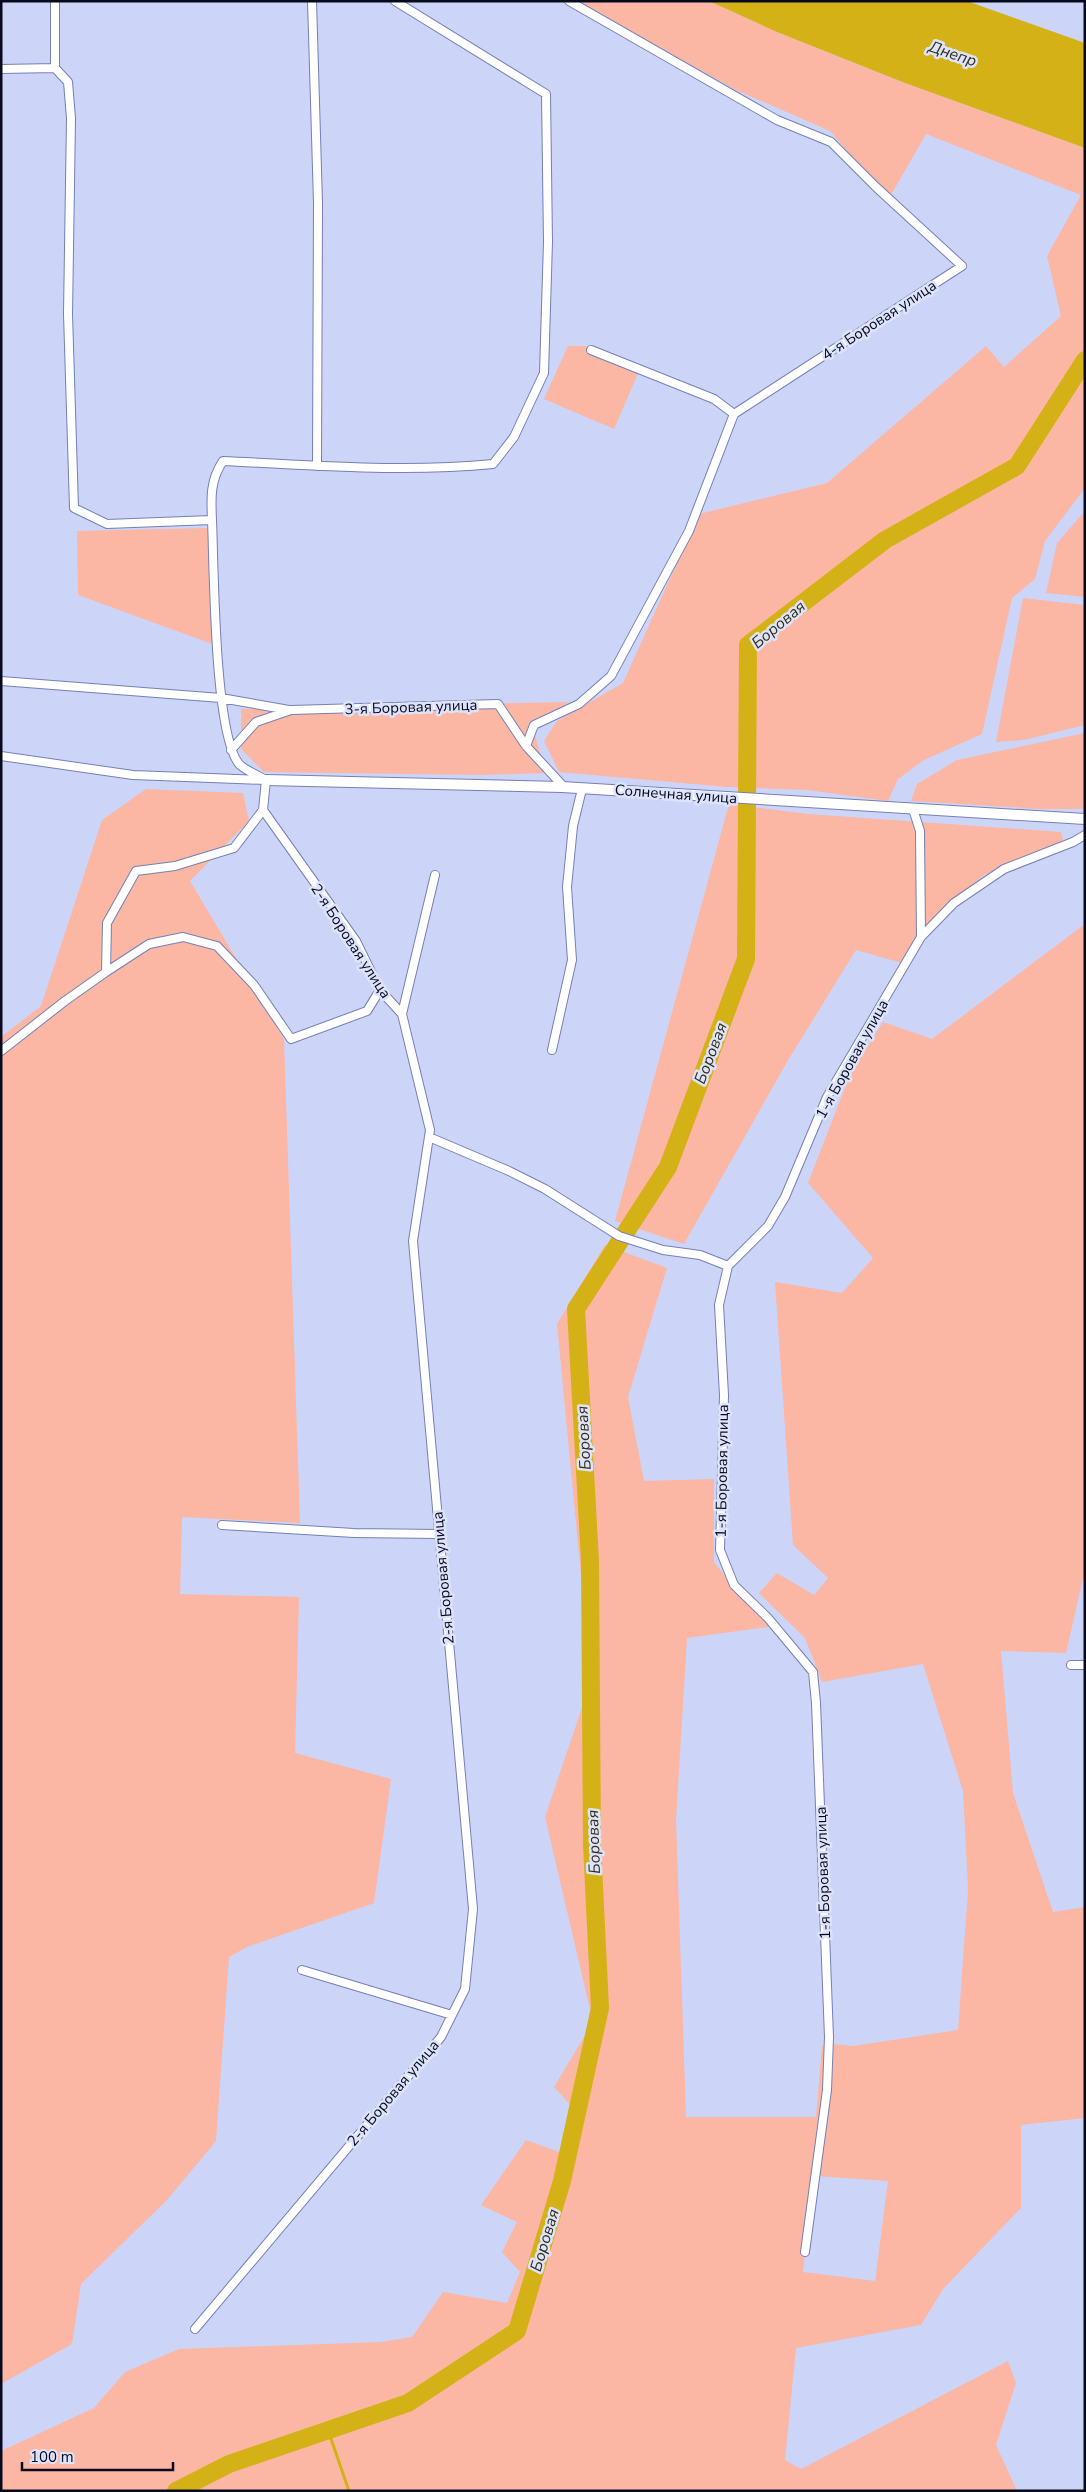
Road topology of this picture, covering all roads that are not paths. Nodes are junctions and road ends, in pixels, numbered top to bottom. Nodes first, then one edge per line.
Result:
1 (55, 1) edge
2 (312, 1) edge
3 (395, 1) edge
4 (569, 1) edge
5 (55, 68) junction
6 (1, 69) edge
7 (591, 350) dead end
8 (734, 414) junction
9 (317, 466) junction
10 (212, 520) junction
11 (1, 681) edge
12 (220, 698) junction
13 (291, 710) junction
14 (526, 746) junction
15 (232, 750) junction
16 (1, 756) edge
17 (266, 780) junction
18 (564, 787) junction
19 (582, 788) junction
20 (913, 809) junction
21 (263, 810) junction
22 (1085, 819) edge
23 (1085, 835) edge
24 (435, 875) dead end
25 (921, 937) junction
26 (106, 972) junction
27 (380, 990) junction
28 (402, 1014) junction
29 (552, 1050) dead end
30 (1, 1051) edge
31 (429, 1137) junction
32 (728, 1266) junction
33 (222, 1525) dead end
34 (439, 1534) junction
35 (1071, 1665) dead end
36 (1085, 1665) edge
37 (302, 1970) dead end
38 (452, 2015) junction
39 (805, 2252) dead end
40 (195, 2329) dead end

1 - 5 street
2 - 9 street
3 - 9 street
4 - 8 street, 4-я Боровая улица
5 - 6 street
5 - 10 street
7 - 8 street
8 - 14 street
9 - 10 street
10 - 12 street
11 - 12 street
12 - 13 street
12 - 15 street
13 - 14 street, 3-я Боровая улица
13 - 15 street, 3-я Боровая улица
14 - 18 street, 3-я Боровая улица
15 - 17 street
16 - 17 street
17 - 18 street, Солнечная улица
17 - 21 street
18 - 19 street, Солнечная улица
19 - 20 street, Солнечная улица
19 - 29 street
20 - 22 street, Солнечная улица
20 - 25 street
21 - 26 street
21 - 27 street, 2-я Боровая улица
23 - 25 street, 1-я Боровая улица
24 - 28 street
25 - 32 street, 1-я Боровая улица
26 - 27 street
26 - 30 street
27 - 28 street, 2-я Боровая улица
28 - 31 street, 2-я Боровая улица
31 - 32 street
31 - 34 street, 2-я Боровая улица
32 - 39 street, 1-я Боровая улица
33 - 34 street
34 - 38 street, 2-я Боровая улица
35 - 36 street
37 - 38 street
38 - 40 street, 2-я Боровая улица

